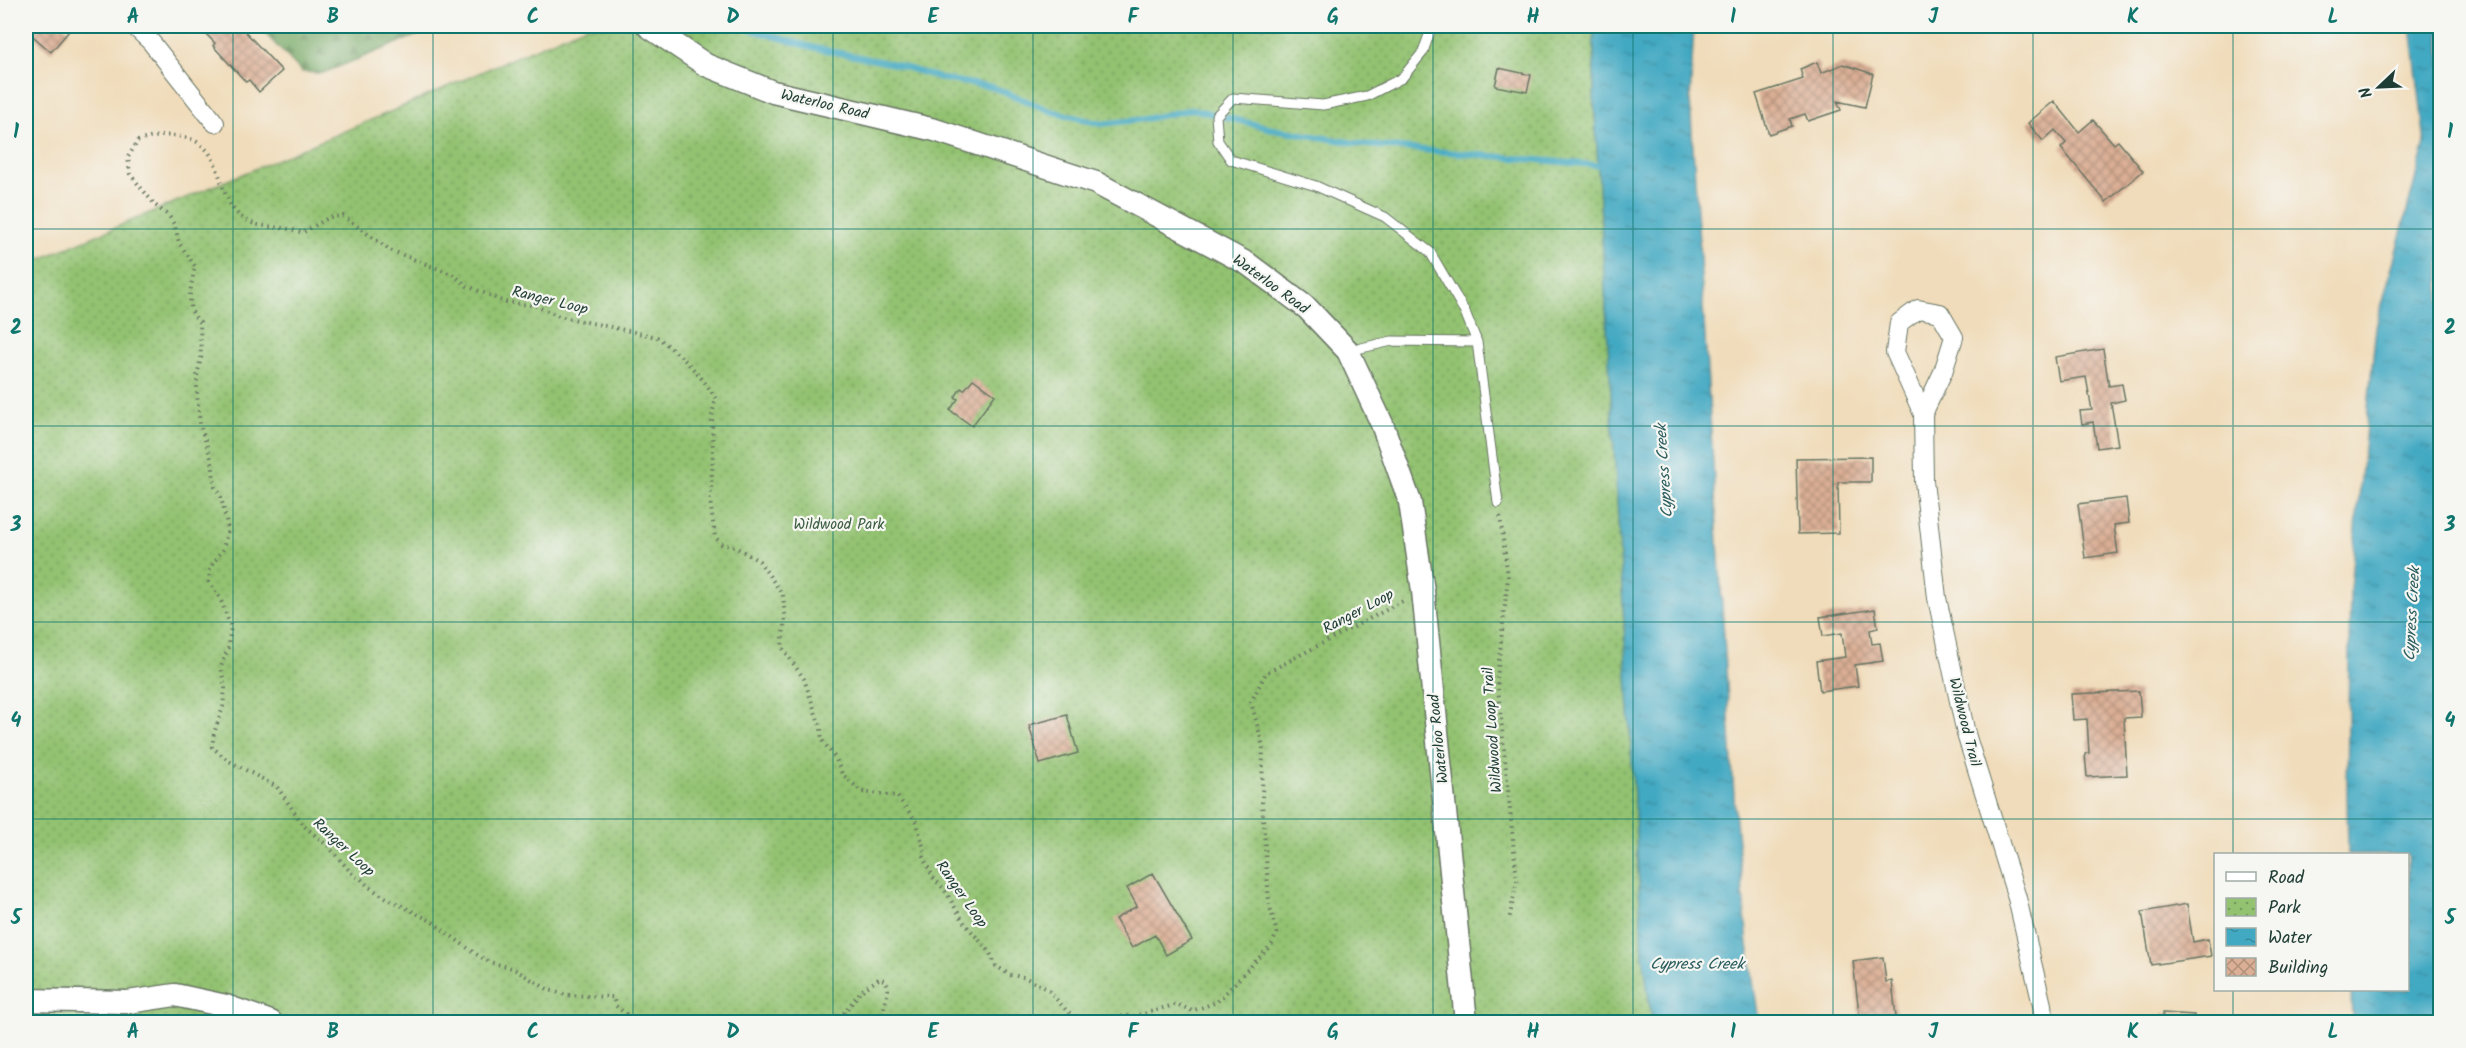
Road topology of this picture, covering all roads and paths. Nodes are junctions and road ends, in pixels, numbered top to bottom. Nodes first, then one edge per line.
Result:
1 (134, 26) edge
2 (648, 26) edge
3 (1432, 26) edge
4 (215, 123) dead end
5 (1477, 342) junction
6 (1348, 351) junction
7 (1923, 414) junction
8 (1498, 503) joint
9 (1423, 591) junction
10 (1509, 920) dead end
11 (26, 1000) edge
12 (271, 1023) edge
13 (636, 1023) edge
14 (774, 1023) edge
15 (780, 1023) edge
16 (828, 1023) edge
17 (881, 1023) edge
18 (1466, 1023) edge
19 (2044, 1023) edge

1 - 4 street
2 - 6 street, Waterloo Road
3 - 5 lane
5 - 6 lane
5 - 8 lane
6 - 9 street, Waterloo Road
7 - 7 street
7 - 19 street, Wildwood Trail
8 - 10 path, Wildwood Loop Trail
9 - 13 path, Ranger Loop
9 - 18 street, Waterloo Road
11 - 12 street
14 - 15 path
16 - 17 path

